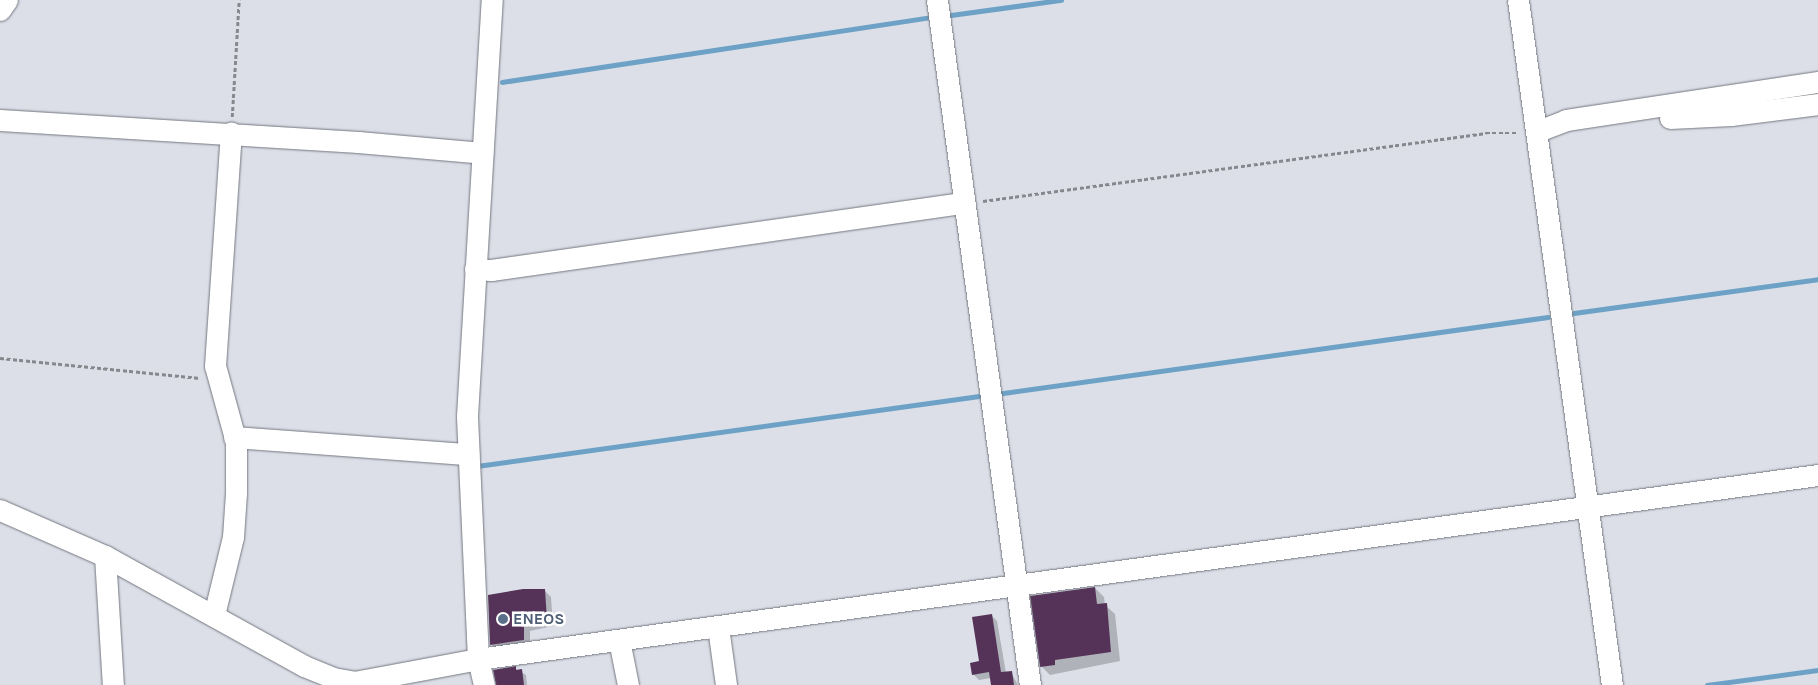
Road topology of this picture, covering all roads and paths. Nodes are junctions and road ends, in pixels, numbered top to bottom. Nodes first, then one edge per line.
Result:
1 (7, 0) edge
2 (239, 0) edge
3 (492, 0) edge
4 (937, 0) edge
5 (1518, 0) edge
6 (0, 10) edge
7 (1818, 82) edge
8 (1818, 104) edge
9 (0, 120) edge
10 (1538, 131) junction
11 (231, 133) junction
12 (483, 153) junction
13 (964, 203) junction
14 (476, 269) junction
15 (0, 358) edge
16 (219, 380) junction
17 (234, 437) junction
18 (468, 454) junction
19 (1818, 475) edge
20 (1589, 505) junction
21 (0, 510) edge
22 (106, 556) junction
23 (1017, 587) junction
24 (214, 615) junction
25 (718, 627) junction
26 (620, 640) junction
27 (478, 659) junction
28 (113, 685) edge
29 (484, 685) edge
30 (628, 685) edge
31 (726, 685) edge
32 (1030, 685) edge
33 (1612, 685) edge

1 - 6 street
2 - 11 path
3 - 12 street
4 - 13 street
5 - 10 street
7 - 10 street
8 - 10 street
9 - 11 street
10 - 13 path
10 - 20 street
11 - 12 street
11 - 16 street
12 - 14 street
13 - 14 street
13 - 23 street
14 - 18 street
15 - 16 path
16 - 17 street
17 - 18 street
17 - 24 street
18 - 27 street
19 - 20 street
20 - 23 street
20 - 33 street
21 - 22 street
22 - 24 street
22 - 28 street
23 - 25 street
23 - 32 street
24 - 27 street
25 - 26 street
25 - 31 street
26 - 27 street
26 - 30 street
27 - 29 street

